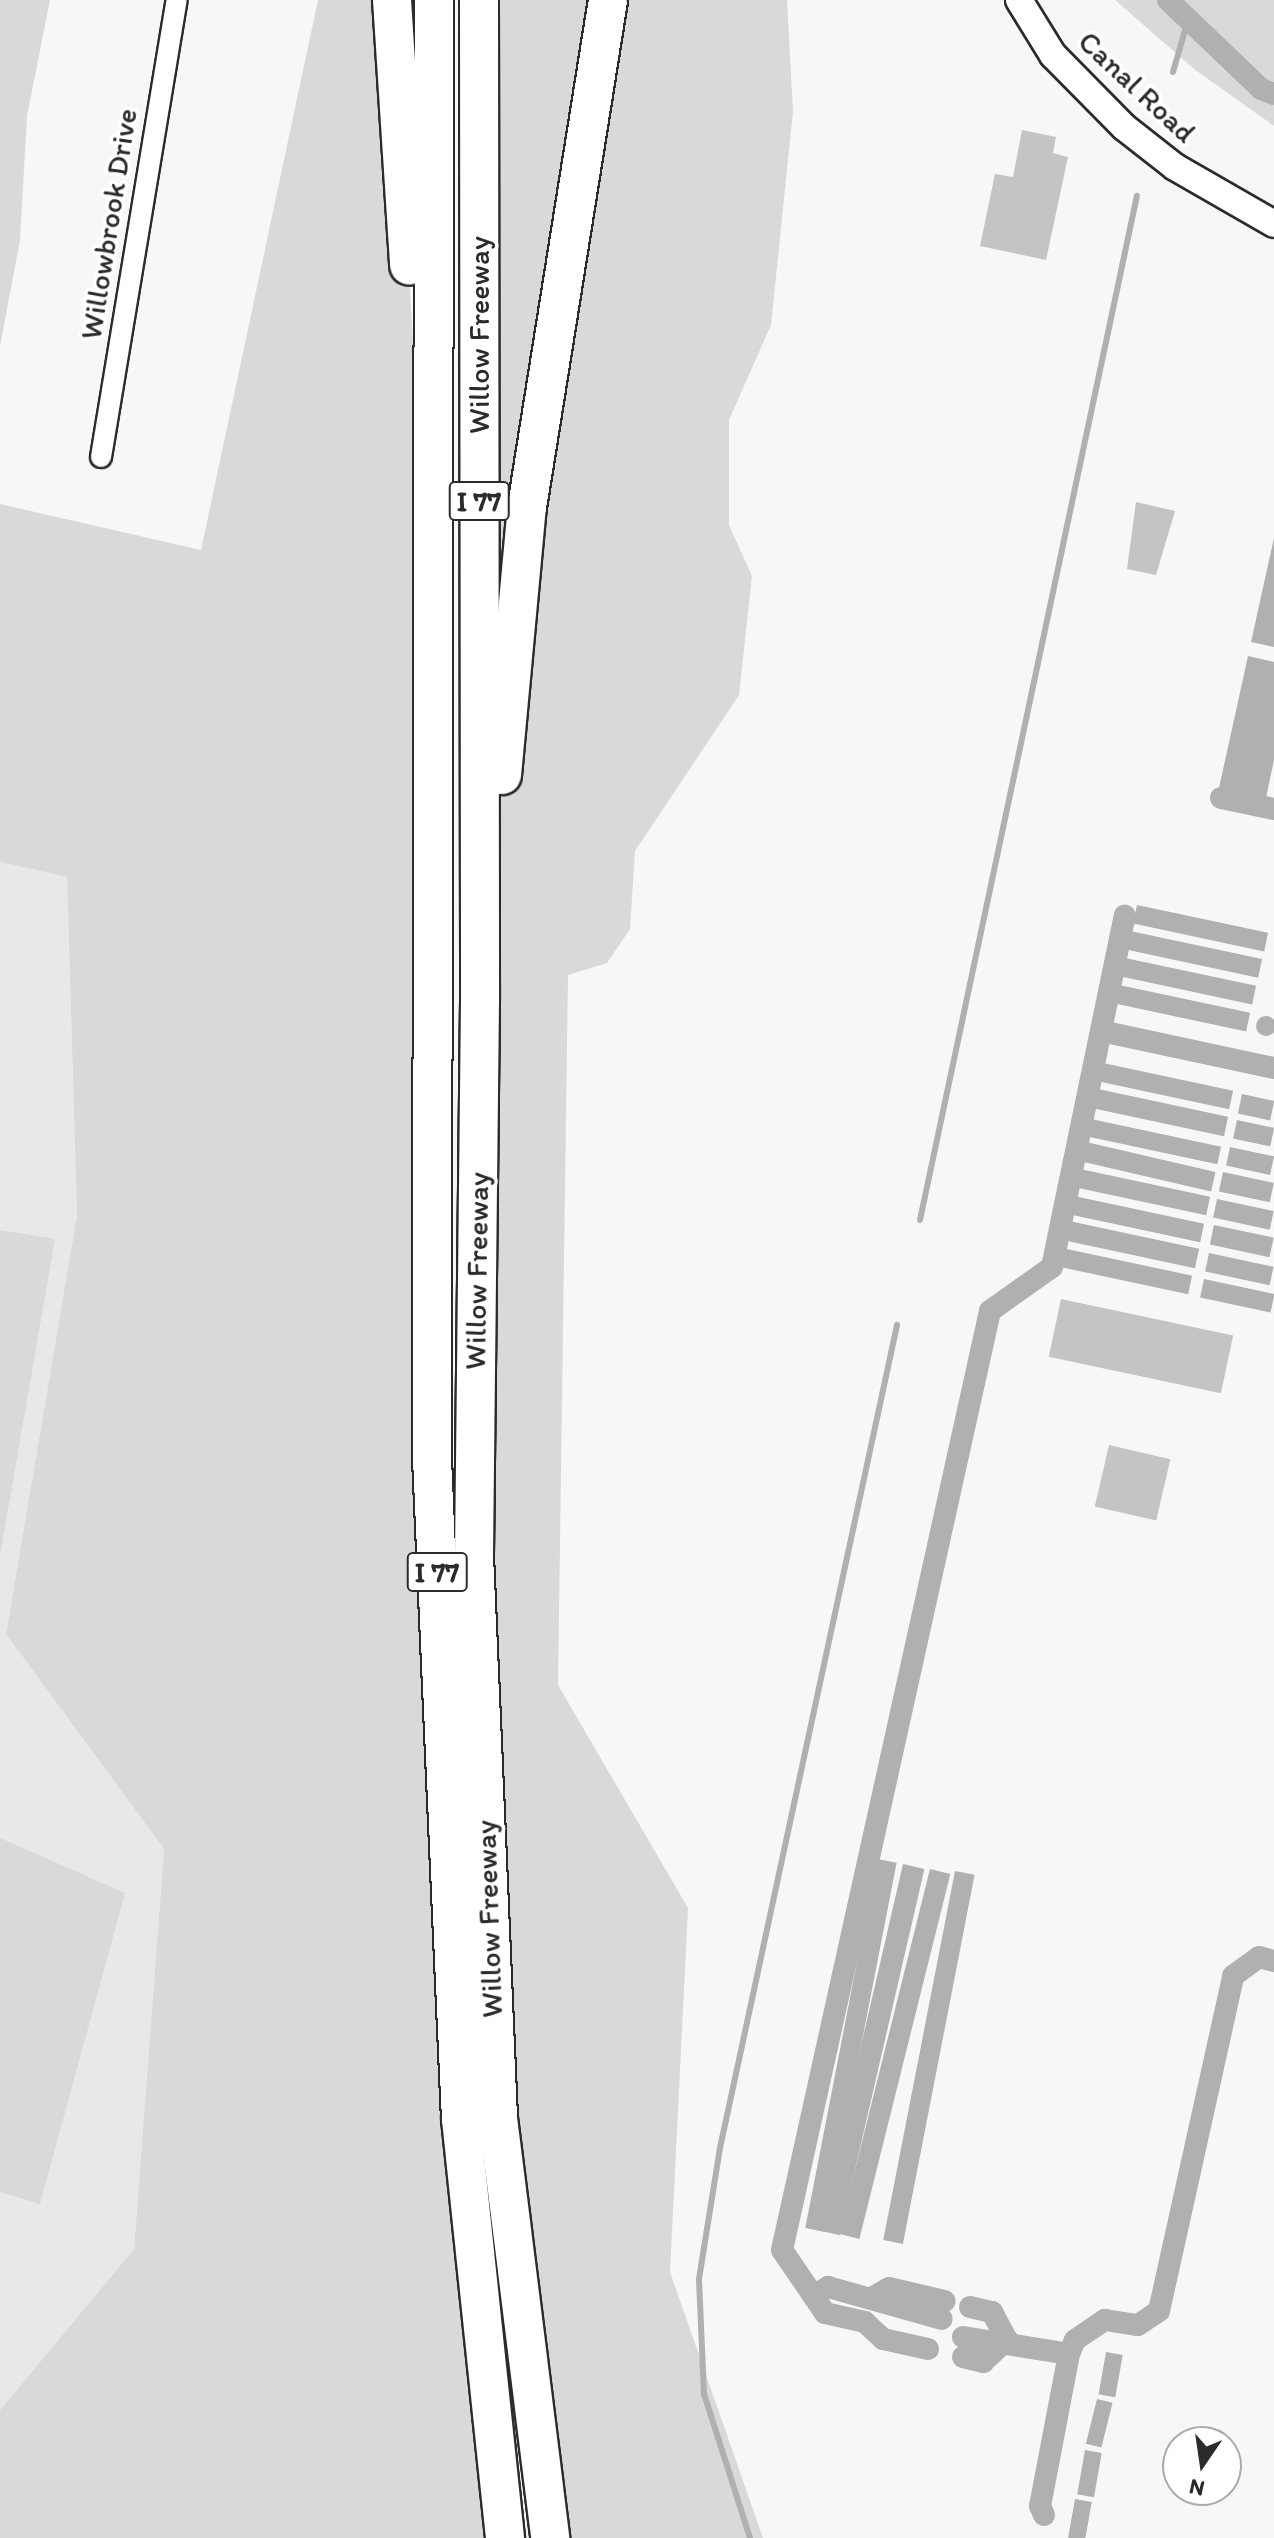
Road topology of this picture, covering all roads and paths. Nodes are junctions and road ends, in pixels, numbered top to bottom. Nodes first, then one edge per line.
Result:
1 (177, 0) edge
2 (392, 0) edge
3 (434, 0) edge
4 (479, 0) edge
5 (608, 0) edge
6 (1019, 0) edge
7 (1274, 224) edge
8 (101, 457) dead end
9 (429, 603) junction
10 (480, 1001) junction
11 (505, 2538) edge
12 (550, 2538) edge

1 - 8 street, Willowbrook Drive
2 - 9 highway
3 - 9 highway, Willow Freeway / I 77
4 - 10 highway, Willow Freeway / I 77
5 - 10 highway
6 - 7 street, Canal Road
9 - 11 highway, Willow Freeway / I 77
10 - 12 highway, Willow Freeway / I 77

